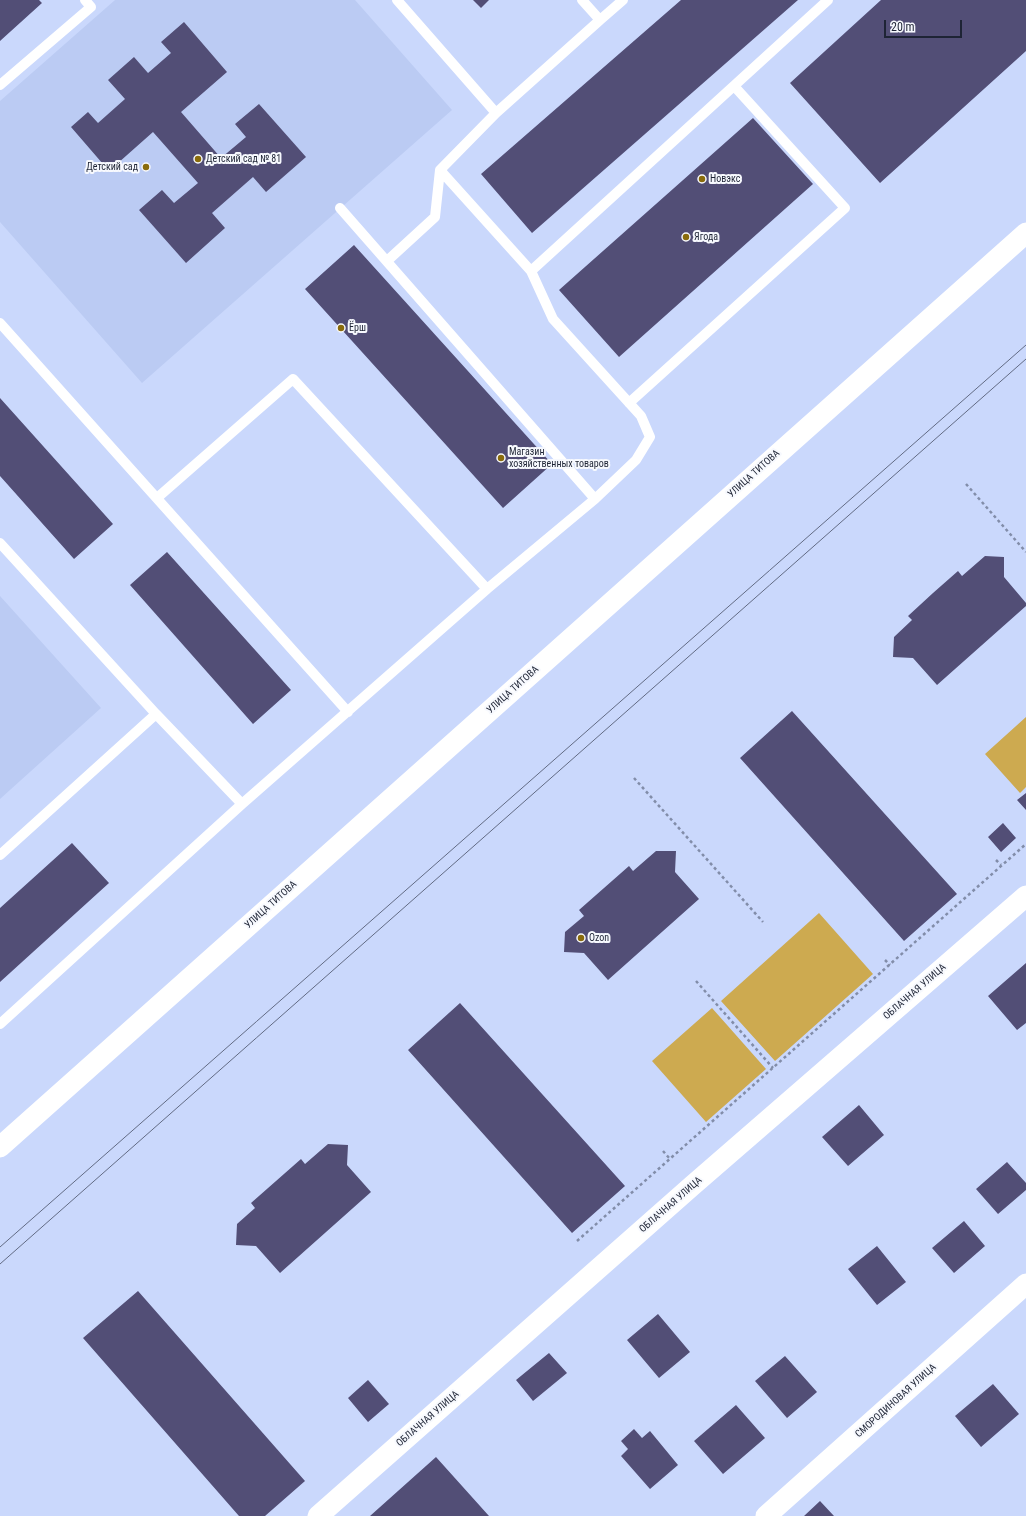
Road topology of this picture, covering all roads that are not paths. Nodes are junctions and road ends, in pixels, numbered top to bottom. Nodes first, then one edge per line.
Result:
1 (397, 0) edge
2 (582, 0) edge
3 (623, 0) edge
4 (828, 0) edge
5 (92, 2) edge
6 (600, 20) junction
7 (0, 85) edge
8 (734, 86) junction
9 (496, 113) junction
10 (440, 170) junction
11 (340, 208) dead end
12 (1026, 233) edge
13 (387, 261) junction
14 (531, 271) junction
15 (0, 323) edge
16 (629, 403) junction
17 (157, 498) junction
18 (595, 498) junction
19 (0, 543) edge
20 (487, 589) junction
21 (348, 712) junction
22 (156, 714) junction
23 (242, 804) junction
24 (0, 855) edge
25 (1026, 896) edge
26 (0, 1024) edge
27 (0, 1147) edge
28 (1026, 1284) edge
29 (318, 1516) edge
30 (766, 1516) edge

1 - 9 lane
2 - 6 lane
3 - 6 lane
4 - 8 lane
5 - 7 lane
6 - 9 lane
8 - 14 lane
8 - 16 lane
9 - 10 lane
10 - 13 lane
10 - 14 lane
11 - 13 lane
12 - 27 street, УЛИЦА ТИТОВА
13 - 18 lane
14 - 16 lane
15 - 17 lane
16 - 18 lane
17 - 20 lane
17 - 21 lane
18 - 20 lane
19 - 22 lane
20 - 21 lane
21 - 23 lane
22 - 23 lane
22 - 24 lane
23 - 26 lane
25 - 29 street, ОБЛАЧНАЯ УЛИЦА
28 - 30 street, СМОРОДИНОВАЯ УЛИЦА

